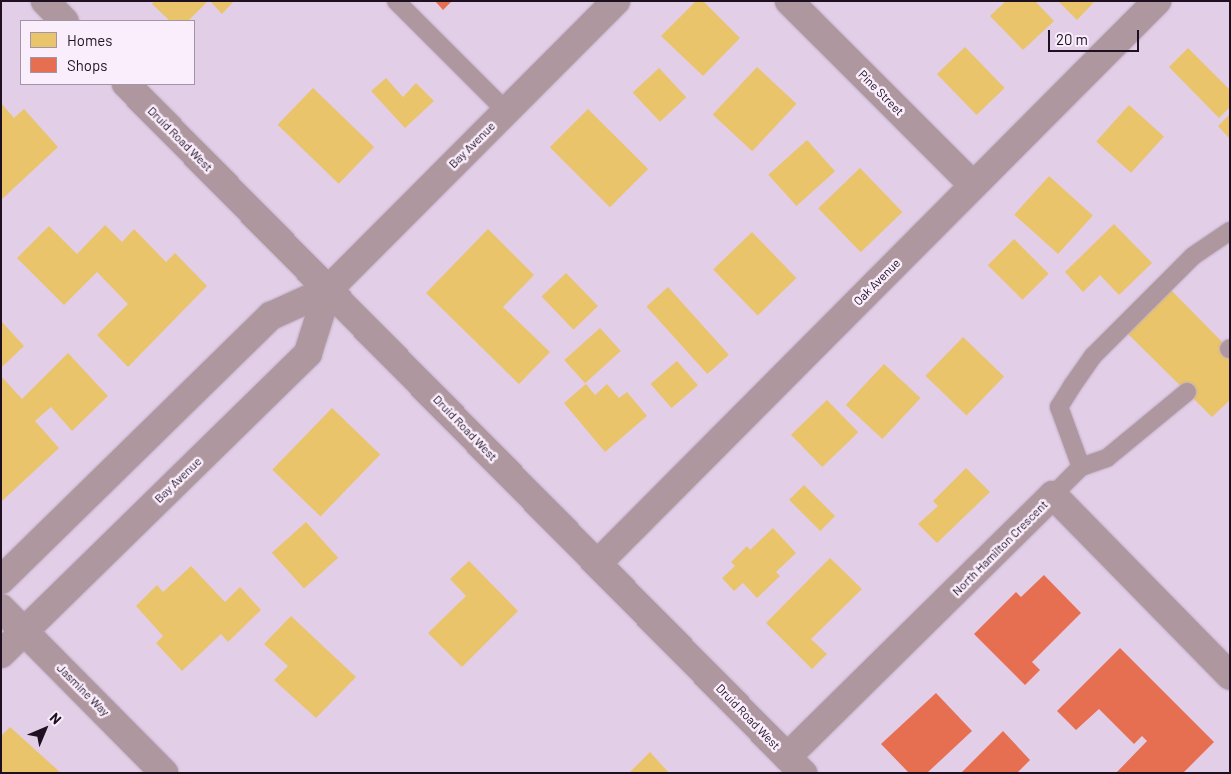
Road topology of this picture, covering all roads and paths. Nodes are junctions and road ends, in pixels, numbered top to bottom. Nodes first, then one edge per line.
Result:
1 (396, 1) edge
2 (616, 1) edge
3 (789, 1) edge
4 (1157, 1) edge
5 (127, 85) edge
6 (506, 111) junction
7 (973, 185) junction
8 (1230, 231) edge
9 (328, 290) junction
10 (1187, 392) dead end
11 (1081, 467) junction
12 (1053, 495) junction
13 (598, 563) junction
14 (1, 580) edge
15 (1, 608) edge
16 (24, 631) junction
17 (1, 654) edge
18 (1230, 676) edge
19 (795, 765) edge
20 (164, 773) edge

1 - 6 lane
2 - 6 street, Bay Avenue
3 - 7 street, Pine Street
4 - 7 street, Oak Avenue
5 - 9 street, Druid Road West
6 - 9 street, Bay Avenue
7 - 13 street, Oak Avenue
8 - 11 lane
9 - 13 street, Druid Road West
9 - 14 street, Bay Avenue
9 - 16 street, Bay Avenue
10 - 11 lane
11 - 12 lane
12 - 18 street, North Hamilton Crescent
12 - 19 street, North Hamilton Crescent
13 - 19 street, Druid Road West
15 - 16 street, Jasmine Way
16 - 17 street, Bay Avenue
16 - 20 street, Jasmine Way

